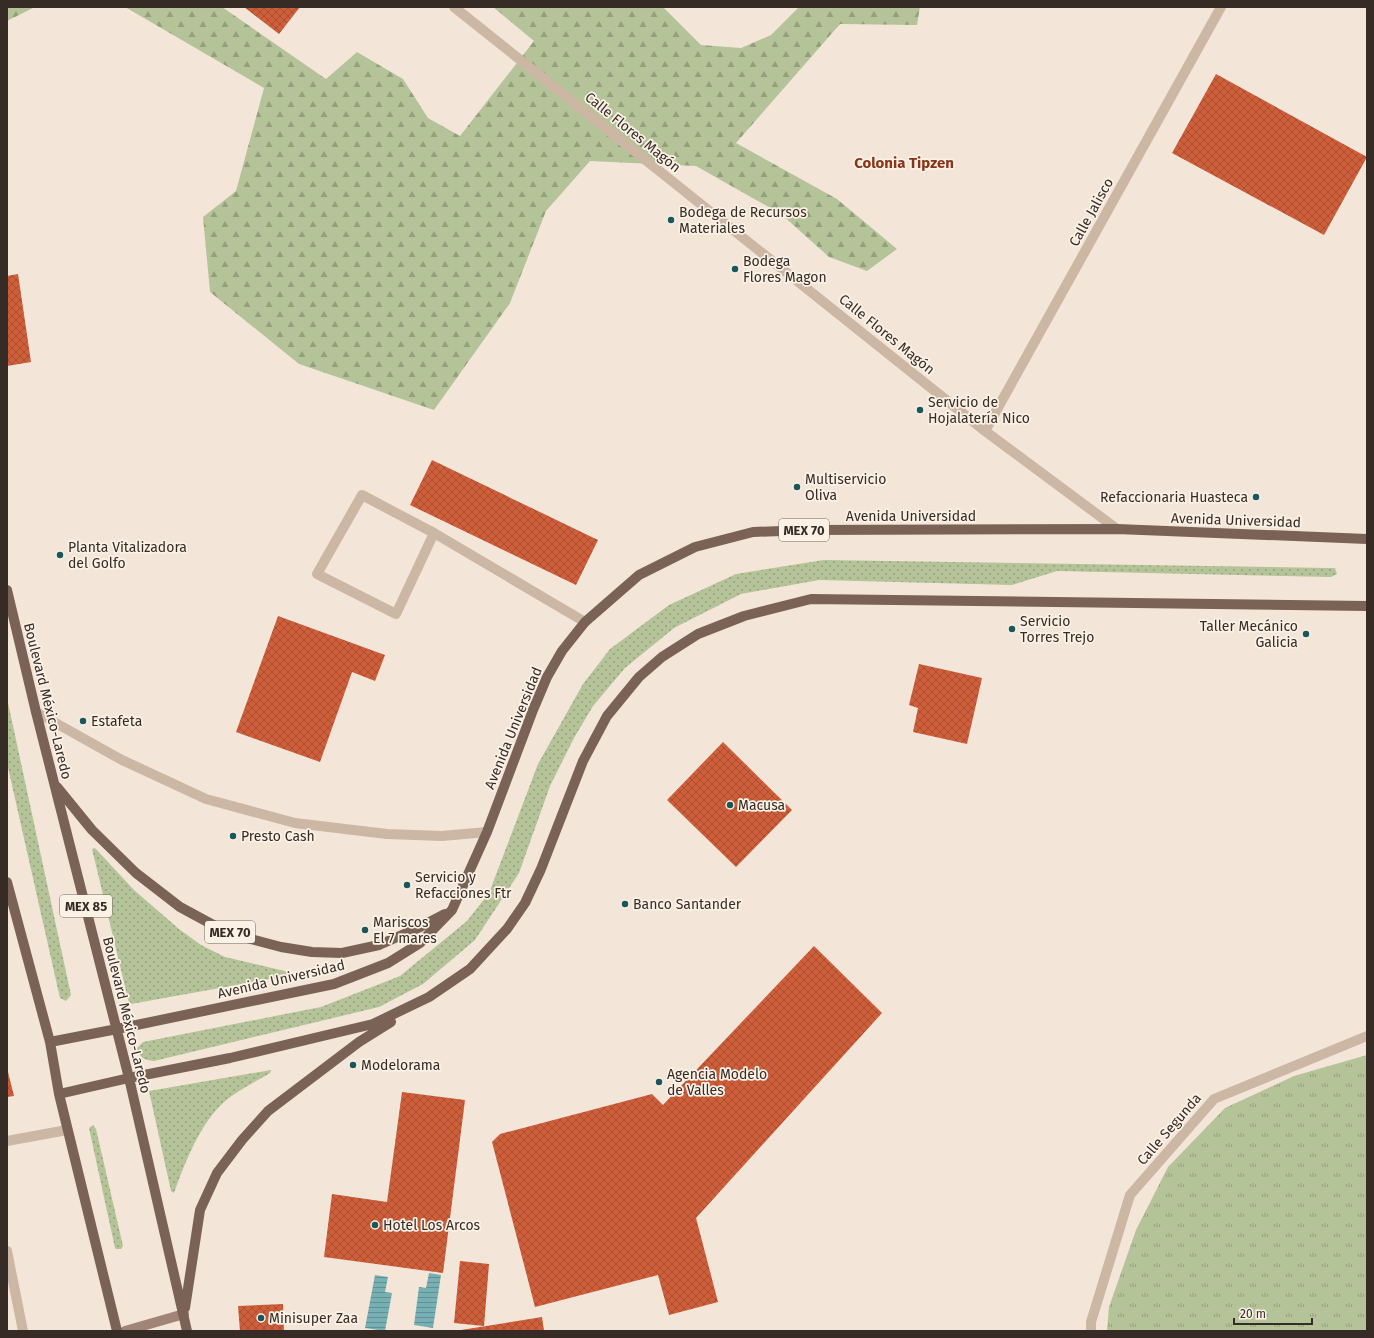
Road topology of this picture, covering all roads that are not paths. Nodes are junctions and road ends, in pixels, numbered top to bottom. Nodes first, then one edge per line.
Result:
1 (454, 7) edge
2 (1221, 7) edge
3 (985, 431) junction
4 (1117, 529) junction
5 (434, 534) junction
6 (1367, 539) edge
7 (7, 590) edge
8 (1367, 606) edge
9 (585, 622) junction
10 (36, 712) junction
11 (54, 783) junction
12 (487, 832) junction
13 (8, 889) edge
14 (452, 910) junction
15 (429, 997) junction
16 (117, 1029) junction
17 (1367, 1036) edge
18 (50, 1042) junction
19 (129, 1078) junction
20 (59, 1094) junction
21 (67, 1130) junction
22 (7, 1141) edge
23 (7, 1251) edge
24 (184, 1314) junction
25 (23, 1331) edge
26 (117, 1331) edge
27 (125, 1331) edge
28 (187, 1331) edge
29 (1091, 1331) edge

1 - 3 street, Calle Flores Magón
2 - 3 street, Calle Jalisco
3 - 4 street, Calle Flores Magón
4 - 6 main road, Avenida Universidad / MEX 70
4 - 9 main road, Avenida Universidad / MEX 70
5 - 5 street
5 - 9 street
7 - 10 main road, Boulevard México-Laredo / MEX 85
8 - 15 main road
9 - 12 main road, Avenida Universidad / MEX 70
10 - 11 main road, Boulevard México-Laredo / MEX 85
10 - 12 street
11 - 14 main road, MEX 70
11 - 16 main road, Boulevard México-Laredo / MEX 85
12 - 14 main road, Avenida Universidad / MEX 70
13 - 18 main road
14 - 16 main road, Avenida Universidad / MEX 70
15 - 19 main road
15 - 24 main road
16 - 18 main road, Avenida Universidad / MEX 70
16 - 19 main road, Boulevard México-Laredo
17 - 29 street, Calle Segunda
18 - 20 main road
19 - 20 main road
19 - 24 main road, Boulevard México-Laredo
20 - 21 main road
21 - 22 street
21 - 26 main road
23 - 25 street
24 - 27 street
24 - 28 main road, Boulevard México-Laredo

